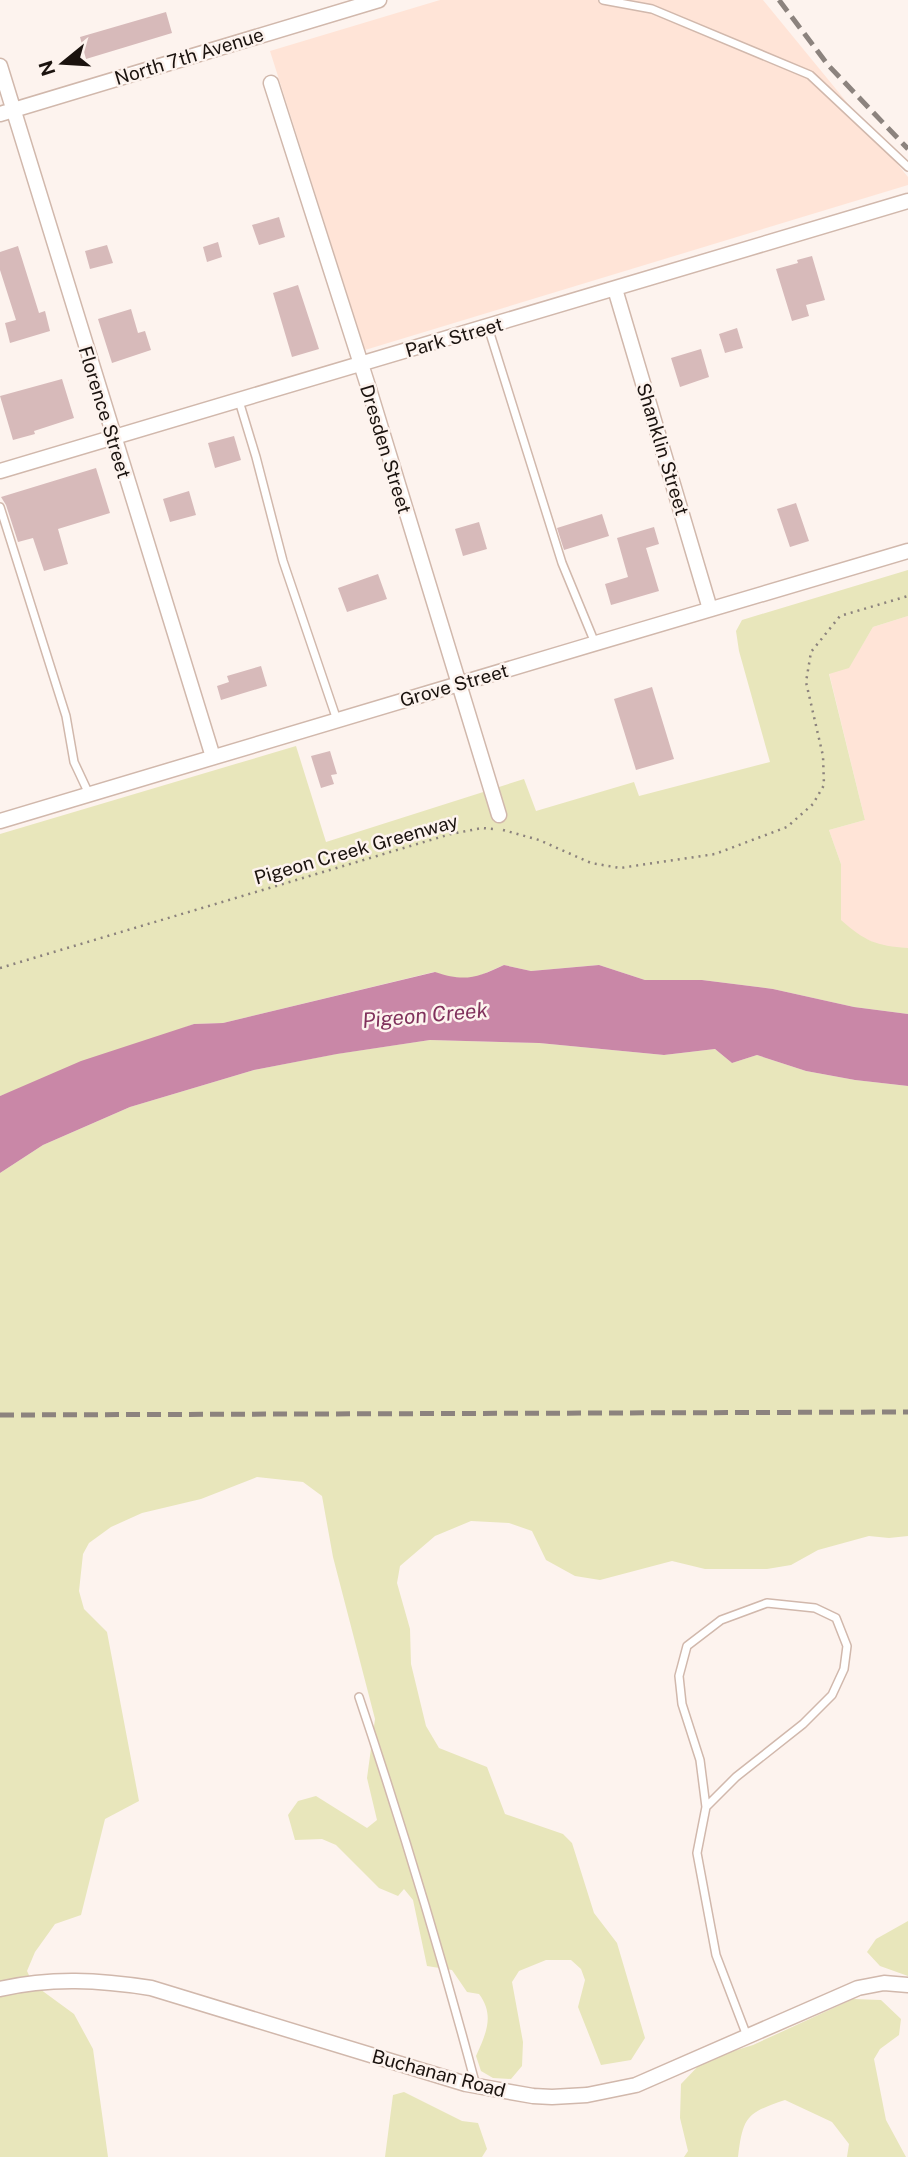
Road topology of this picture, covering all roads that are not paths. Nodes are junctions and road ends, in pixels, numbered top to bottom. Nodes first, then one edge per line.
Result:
1 (379, 0) edge
2 (603, 0) edge
3 (0, 66) edge
4 (271, 83) dead end
5 (7, 112) edge
6 (908, 167) edge
7 (908, 201) edge
8 (615, 289) junction
9 (488, 327) junction
10 (359, 364) junction
11 (239, 401) junction
12 (113, 438) junction
13 (0, 471) edge
14 (0, 507) edge
15 (908, 551) edge
16 (710, 609) junction
17 (595, 644) junction
18 (458, 682) junction
19 (337, 720) junction
20 (213, 757) junction
21 (89, 794) junction
22 (499, 815) dead end
23 (0, 821) edge
24 (359, 1697) dead end
25 (706, 1807) junction
26 (908, 1985) edge
27 (0, 1989) edge
28 (747, 2037) junction
29 (476, 2087) junction

1 - 5 street, North 7th Avenue
2 - 6 lane
3 - 5 street, Florence Street
4 - 10 street, Dresden Street
5 - 12 street, Florence Street
7 - 8 street, Park Street
8 - 9 street, Park Street
8 - 16 street, Shanklin Street
9 - 10 street, Park Street
9 - 17 lane
10 - 11 street, Park Street
10 - 18 street, Dresden Street
11 - 12 street, Park Street
11 - 19 lane
12 - 13 street, Park Street
12 - 20 street, Florence Street
14 - 21 lane
15 - 16 street, Grove Street
16 - 17 street, Grove Street
17 - 18 street, Grove Street
18 - 19 street, Grove Street
18 - 22 street, Dresden Street
19 - 20 street, Grove Street
20 - 21 street, Grove Street
21 - 23 street, Grove Street
24 - 29 lane
25 - 25 lane
25 - 28 lane
26 - 28 street, Buchanan Road
27 - 29 street, Buchanan Road
28 - 29 street, Buchanan Road

